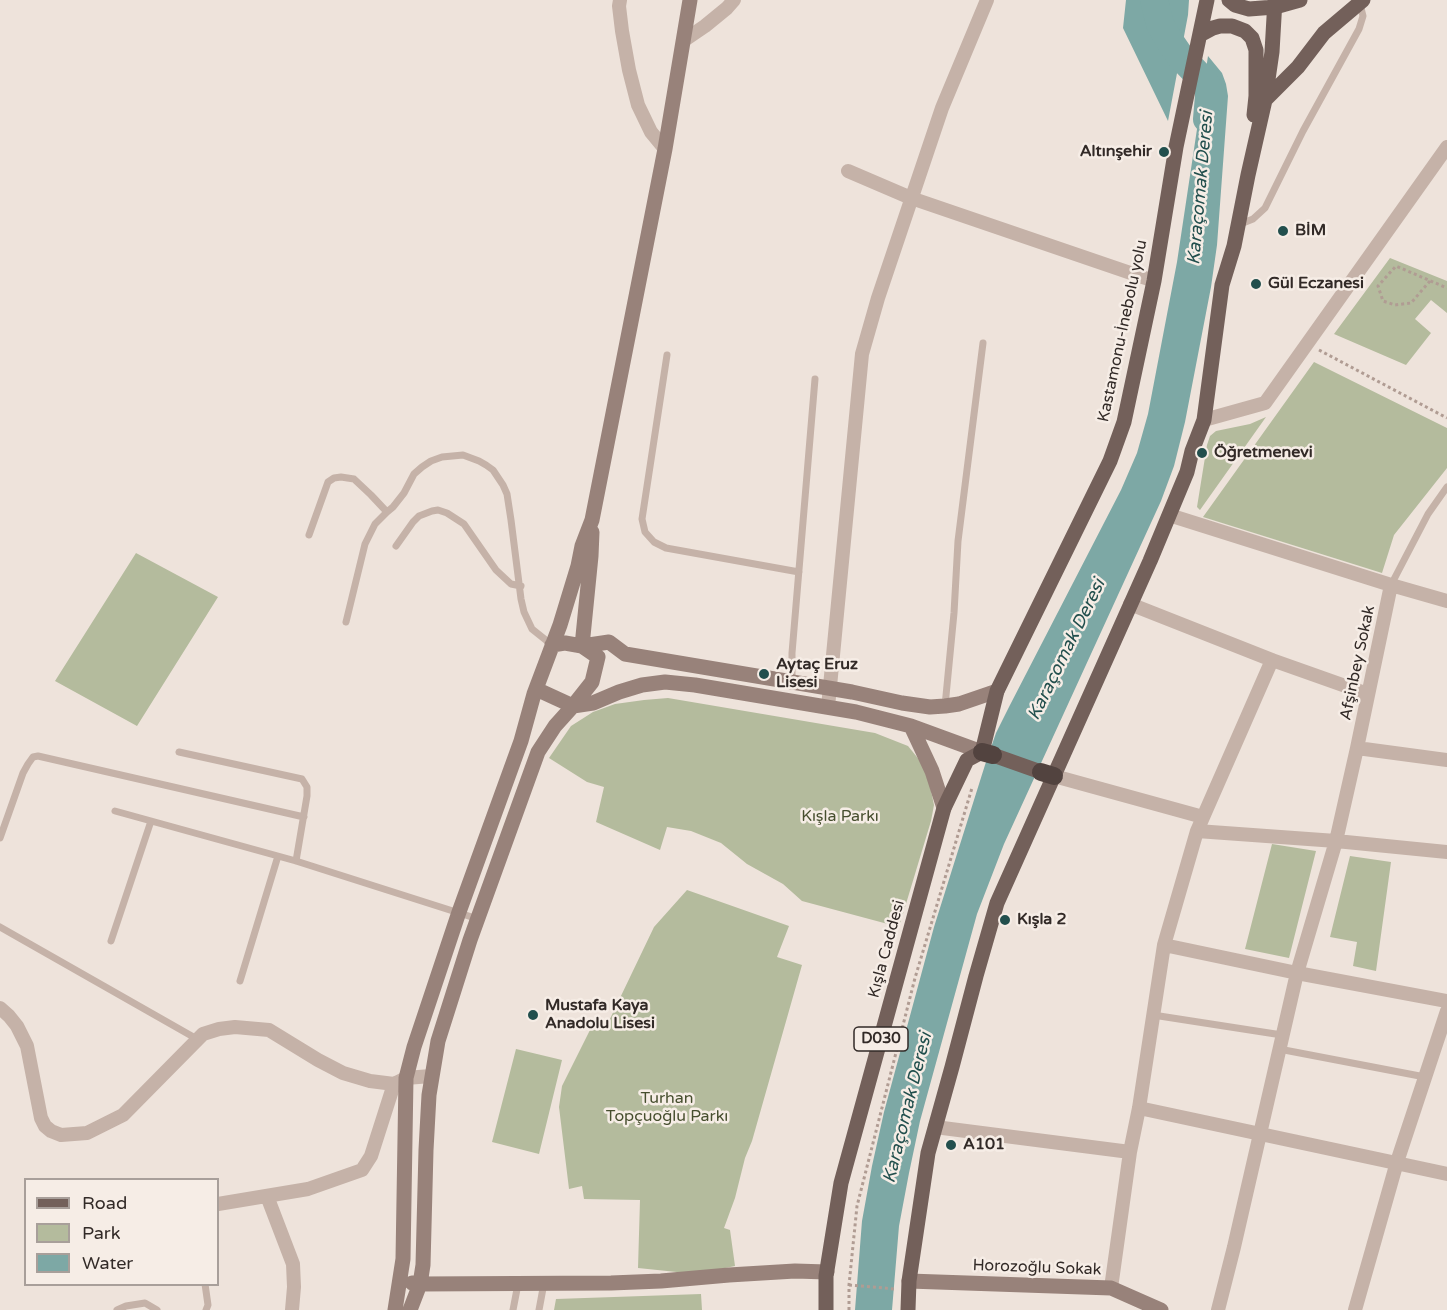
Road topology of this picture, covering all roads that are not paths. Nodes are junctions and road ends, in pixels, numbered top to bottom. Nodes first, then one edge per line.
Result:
1 (620, 0) edge
2 (690, 0) edge
3 (734, 0) edge
4 (987, 0) edge
5 (1207, 0) edge
6 (1229, 0) edge
7 (1300, 0) edge
8 (1361, 1) edge
9 (1275, 4) edge
10 (1200, 35) junction
11 (683, 41) junction
12 (1266, 100) junction
13 (1447, 147) edge
14 (665, 149) junction
15 (848, 171) dead end
16 (1248, 175) junction
17 (912, 198) junction
18 (1238, 225) junction
19 (1154, 281) junction
20 (983, 343) dead end
21 (668, 355) dead end
22 (815, 379) dead end
23 (1204, 420) junction
24 (1447, 487) edge
25 (387, 512) junction
26 (1169, 515) junction
27 (592, 519) junction
28 (309, 535) dead end
29 (396, 546) dead end
30 (799, 572) junction
31 (1391, 585) junction
32 (521, 586) junction
33 (1447, 601) edge
34 (1130, 604) junction
35 (346, 622) dead end
36 (552, 645) junction
37 (582, 646) junction
38 (1272, 660) junction
39 (792, 683) junction
40 (830, 688) junction
41 (536, 689) junction
42 (997, 690) junction
43 (1368, 694) junction
44 (573, 706) junction
45 (945, 706) junction
46 (828, 707) junction
47 (911, 726) junction
48 (1357, 748) junction
49 (179, 752) dead end
50 (988, 754) junction
51 (1447, 760) edge
52 (1048, 774) junction
53 (944, 808) junction
54 (115, 811) dead end
55 (304, 817) junction
56 (1203, 817) junction
57 (151, 821) junction
58 (1197, 831) junction
59 (0, 838) edge
60 (1336, 841) junction
61 (1447, 852) edge
62 (278, 856) junction
63 (296, 861) junction
64 (459, 912) junction
65 (478, 919) junction
66 (0, 927) edge
67 (111, 941) dead end
68 (1164, 945) junction
69 (1297, 973) junction
70 (240, 981) dead end
71 (1447, 1001) edge
72 (0, 1008) edge
73 (1447, 1011) edge
74 (1153, 1015) junction
75 (197, 1040) junction
76 (1281, 1042) junction
77 (431, 1076) junction
78 (1425, 1077) junction
79 (400, 1081) junction
80 (1139, 1108) junction
81 (935, 1126) junction
82 (1260, 1134) junction
83 (1130, 1152) junction
84 (1397, 1162) junction
85 (1447, 1174) edge
86 (267, 1196) junction
87 (219, 1204) edge
88 (827, 1272) junction
89 (400, 1282) junction
90 (544, 1283) junction
91 (420, 1284) junction
92 (518, 1284) junction
93 (905, 1285) junction
94 (206, 1286) edge
95 (1110, 1288) junction
96 (117, 1310) edge
97 (157, 1310) edge
98 (206, 1310) edge
99 (292, 1310) edge
100 (395, 1310) edge
101 (410, 1310) edge
102 (513, 1310) edge
103 (539, 1310) edge
104 (826, 1310) edge
105 (908, 1310) edge
106 (1161, 1310) edge
107 (1218, 1310) edge
108 (1354, 1310) edge

1 - 14 street
2 - 11 main road
3 - 11 street
4 - 17 street
5 - 10 main road, Kastamonu-İnebolu yolu
6 - 9 main road
7 - 9 main road
8 - 12 main road
8 - 18 lane
9 - 12 main road
10 - 16 main road
10 - 19 main road, Kastamonu-İnebolu yolu
11 - 14 main road
12 - 16 main road
13 - 23 street
14 - 27 main road
15 - 17 street
16 - 18 main road
17 - 19 street
17 - 40 street
18 - 23 main road
19 - 42 main road, Kastamonu-İnebolu yolu
20 - 45 lane
21 - 30 lane
22 - 30 lane
23 - 26 main road
24 - 31 lane
25 - 28 lane
25 - 32 lane
25 - 35 lane
26 - 31 street
26 - 34 main road
27 - 36 main road
27 - 37 main road
29 - 32 lane
30 - 39 lane
31 - 33 street
31 - 43 street, Afşinbey Sokak
32 - 36 lane
34 - 38 street
34 - 52 main road
36 - 37 main road
36 - 41 main road
37 - 39 main road
37 - 44 main road
38 - 43 street
38 - 56 street
39 - 40 main road
40 - 45 main road
40 - 46 street
41 - 44 main road
41 - 64 main road
42 - 45 main road
42 - 50 main road, Kastamonu-İnebolu yolu
43 - 48 street, Afşinbey Sokak
44 - 46 main road
44 - 65 main road
46 - 47 main road
47 - 50 main road
47 - 53 main road
48 - 51 street
48 - 60 street, Afşinbey Sokak
49 - 55 lane
50 - 52 main road
50 - 53 main road, Kışla Caddesi / D030
52 - 56 street
52 - 81 main road
53 - 88 main road, Kışla Caddesi / D030
54 - 57 lane
55 - 59 lane
55 - 63 lane
56 - 58 street
57 - 62 lane
57 - 67 lane
58 - 60 street
58 - 68 street
60 - 61 street
60 - 69 street, Afşinbey Sokak
62 - 63 lane
62 - 70 lane
63 - 64 lane
64 - 65 lane
64 - 79 main road
65 - 77 main road
66 - 75 lane
68 - 69 street
68 - 74 street
69 - 71 street
69 - 76 street, Afşinbey Sokak
72 - 75 street
73 - 78 street
74 - 76 lane
74 - 80 street
75 - 79 street
76 - 78 lane
76 - 82 street, Afşinbey Sokak
77 - 79 street
77 - 91 main road
78 - 84 street
79 - 86 street
79 - 89 main road
80 - 82 street
80 - 83 street
81 - 83 street
81 - 93 main road
82 - 84 street
82 - 107 street, Afşinbey Sokak
83 - 95 street
84 - 85 street
84 - 108 street
86 - 87 street
86 - 99 street
88 - 90 main road
88 - 104 main road, Kışla Caddesi
89 - 91 main road
89 - 100 main road
90 - 92 main road
90 - 103 lane
91 - 92 main road
91 - 101 main road
92 - 102 lane
93 - 95 main road, Horozoğlu Sokak
93 - 105 main road
94 - 98 lane
95 - 106 main road, Horozoğlu Sokak
96 - 97 lane

